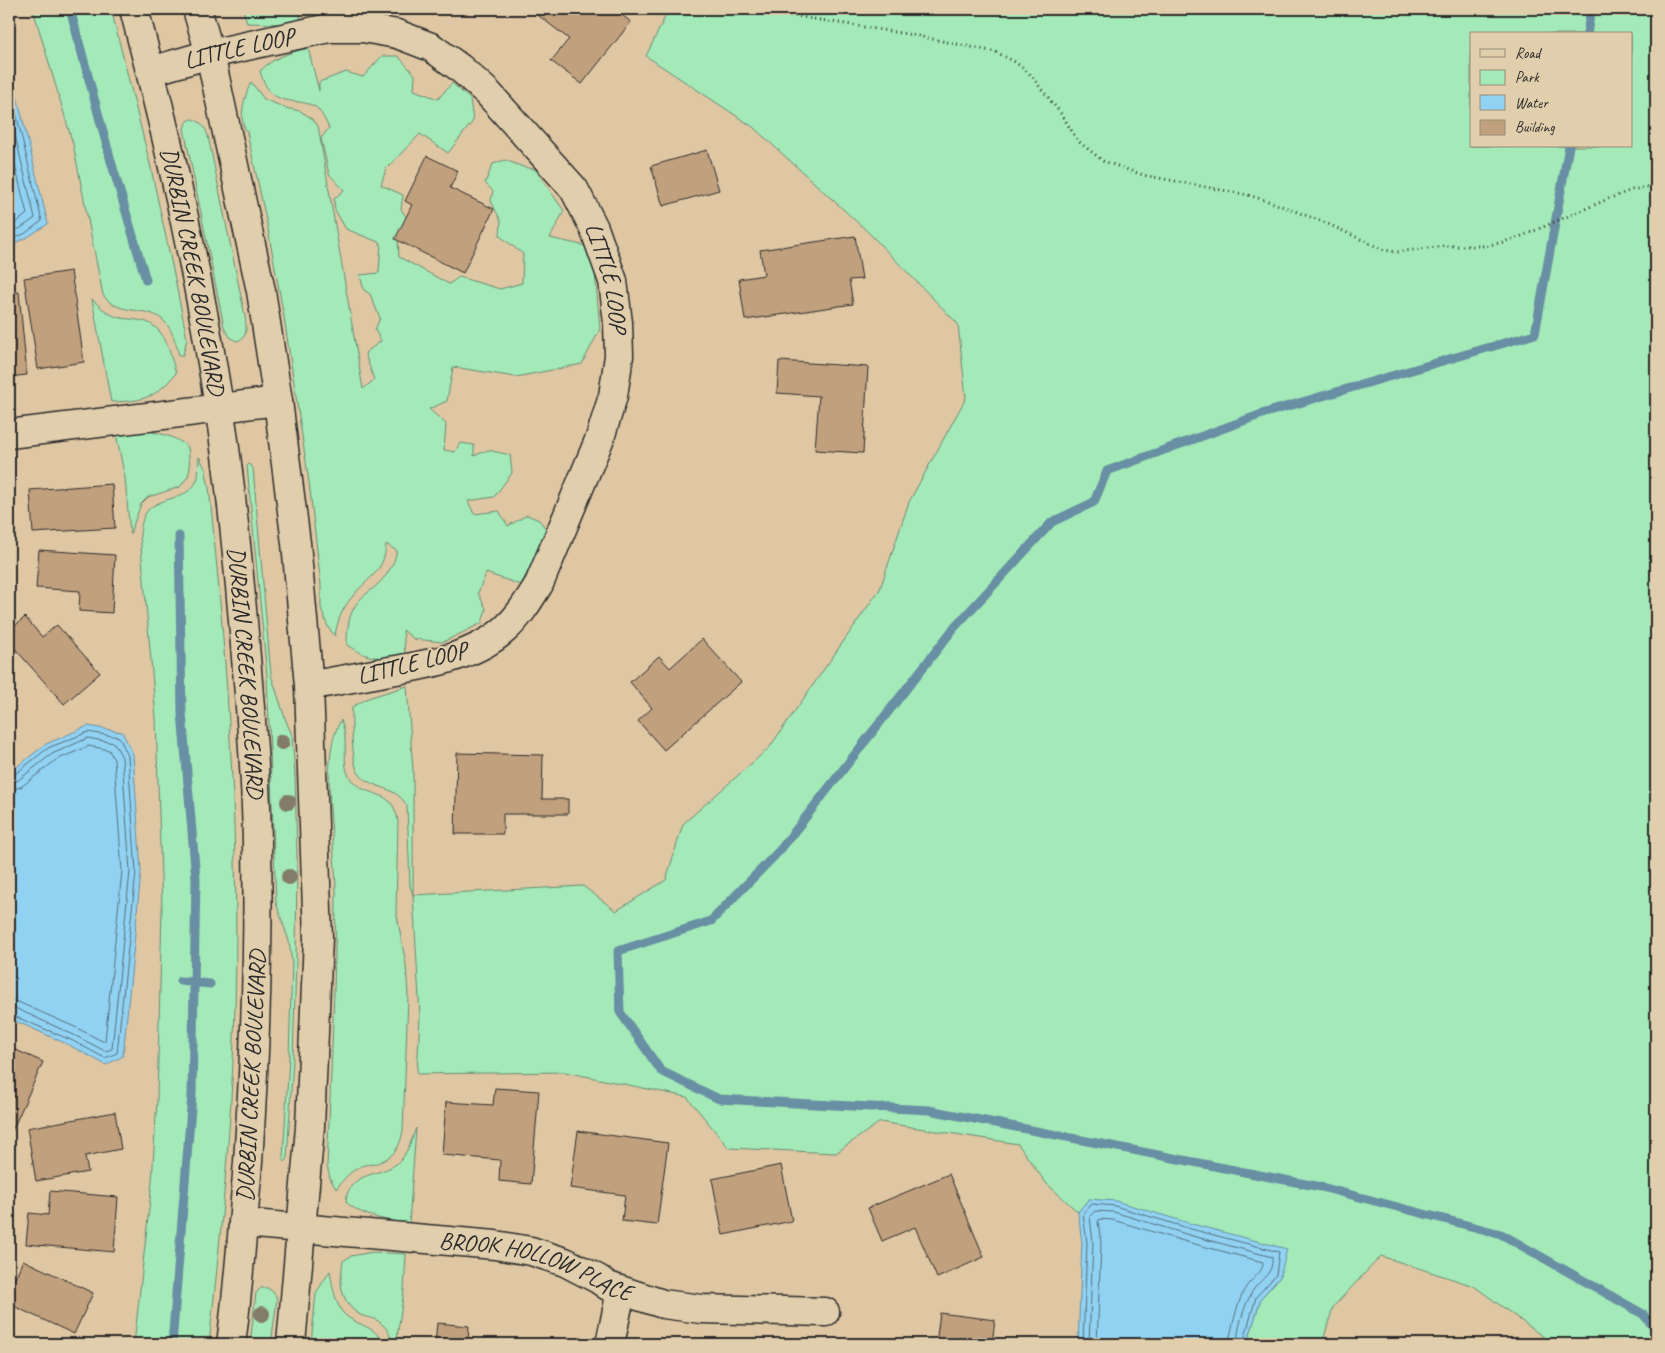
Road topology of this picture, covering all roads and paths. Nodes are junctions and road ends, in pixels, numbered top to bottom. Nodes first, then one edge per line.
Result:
1 (134, 9) edge
2 (197, 9) edge
3 (745, 9) edge
4 (210, 54) junction
5 (151, 71) junction
6 (1656, 185) edge
7 (278, 401) junction
8 (219, 408) junction
9 (9, 434) edge
10 (309, 686) junction
11 (243, 1224) junction
12 (302, 1228) junction
13 (621, 1291) junction
14 (825, 1312) dead end
15 (231, 1344) edge
16 (291, 1344) edge
17 (610, 1344) edge

1 - 5 street, DURBIN CREEK BOULEVARD
2 - 4 street
3 - 6 path
4 - 5 street, LITTLE LOOP
4 - 7 street
4 - 10 street, LITTLE LOOP
5 - 8 street, DURBIN CREEK BOULEVARD
7 - 8 street
7 - 10 street
8 - 9 street
8 - 11 street, DURBIN CREEK BOULEVARD
10 - 12 street
11 - 12 street, BROOK HOLLOW PLACE
11 - 15 street, DURBIN CREEK BOULEVARD
12 - 13 street, BROOK HOLLOW PLACE
12 - 16 street
13 - 14 street, BROOK HOLLOW PLACE
13 - 17 street

